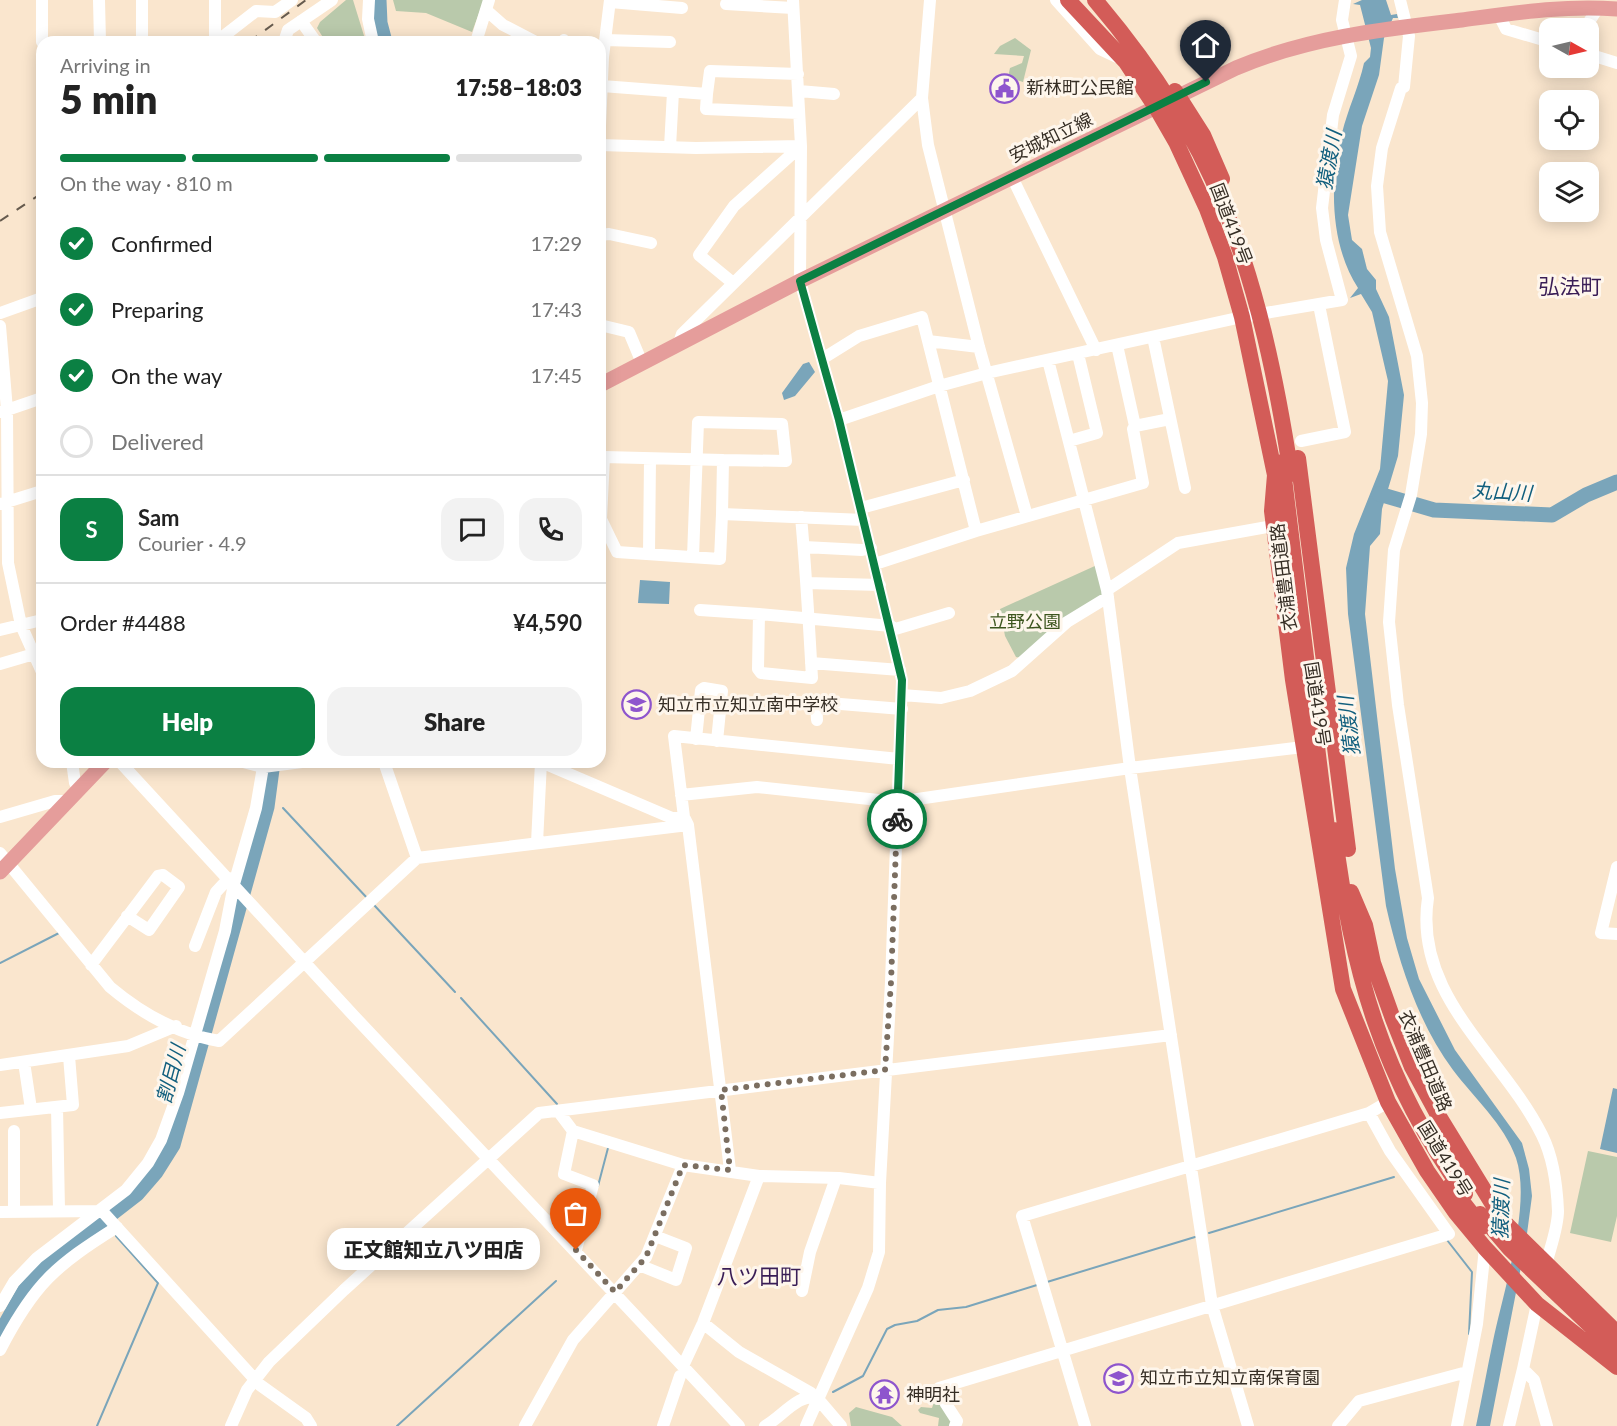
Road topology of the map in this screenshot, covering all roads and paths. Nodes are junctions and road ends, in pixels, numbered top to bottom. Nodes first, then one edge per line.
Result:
1 (42, 0) edge
2 (99, 0) edge
3 (142, 0) edge
4 (215, 0) edge
5 (292, 0) edge
6 (332, 0) edge
7 (369, 0) edge
8 (930, 0) edge
9 (1056, 0) edge
10 (1068, 0) edge
11 (1081, 0) edge
12 (1095, 0) edge
13 (1108, 0) edge
14 (1331, 0) edge
15 (1400, 0) edge
16 (610, 1) edge
17 (754, 3) edge
18 (1345, 3) edge
19 (281, 4) edge
20 (726, 4) dead end
21 (793, 4) edge
22 (488, 5) edge
23 (1534, 5) edge
24 (1606, 6) edge
25 (682, 8) dead end
26 (1499, 15) junction
27 (1595, 18) edge
28 (301, 21) junction
29 (1403, 27) junction
30 (1346, 34) junction
31 (42, 36) edge
32 (99, 36) edge
33 (142, 36) edge
34 (216, 36) edge
35 (224, 36) edge
36 (286, 36) edge
37 (312, 36) edge
38 (371, 36) edge
39 (478, 36) edge
40 (524, 36) edge
41 (1539, 39) edge
42 (606, 40) joint
43 (670, 42) dead end
44 (1599, 57) edge
45 (1126, 62) junction
46 (1617, 63) edge
47 (798, 74) junction
48 (606, 90) edge
49 (799, 91) junction
50 (673, 92) junction
51 (707, 94) junction
52 (834, 94) dead end
53 (1179, 96) junction
54 (922, 98) junction
55 (1156, 109) junction
56 (799, 113) junction
57 (606, 145) edge
58 (801, 146) junction
59 (670, 147) junction
60 (1012, 177) junction
61 (945, 211) junction
62 (799, 218) junction
63 (606, 234) edge
64 (651, 243) dead end
65 (800, 281) junction
66 (733, 283) junction
67 (36, 300) edge
68 (1319, 304) junction
69 (0, 313) edge
70 (1267, 314) junction
71 (1242, 317) junction
72 (0, 326) edge
73 (606, 326) edge
74 (1153, 337) junction
75 (928, 341) junction
76 (680, 343) junction
77 (1117, 345) junction
78 (979, 347) junction
79 (1096, 350) junction
80 (1078, 354) junction
81 (822, 359) junction
82 (1048, 360) junction
83 (642, 363) junction
84 (987, 373) junction
85 (606, 382) edge
86 (939, 386) junction
87 (36, 400) edge
88 (4, 411) edge
89 (1170, 419) junction
90 (839, 420) junction
91 (1135, 426) junction
92 (1069, 441) junction
93 (1301, 441) dead end
94 (606, 457) edge
95 (650, 459) junction
96 (695, 460) junction
97 (723, 460) junction
98 (963, 480) junction
99 (1185, 488) dead end
100 (36, 493) edge
101 (1083, 500) junction
102 (4, 502) edge
103 (722, 514) junction
104 (862, 514) junction
105 (1027, 516) junction
106 (801, 517) junction
107 (606, 529) edge
108 (1278, 530) junction
109 (976, 531) junction
110 (804, 547) junction
111 (871, 548) junction
112 (649, 554) junction
113 (693, 557) junction
114 (875, 564) junction
115 (807, 583) junction
116 (880, 585) junction
117 (1108, 594) junction
118 (700, 610) dead end
119 (949, 613) dead end
120 (759, 614) junction
121 (809, 619) junction
122 (36, 621) edge
123 (21, 625) junction
124 (891, 628) junction
125 (0, 630) edge
126 (34, 654) junction
127 (36, 658) edge
128 (811, 663) junction
129 (0, 664) edge
130 (900, 670) junction
131 (902, 695) junction
132 (902, 710) junction
133 (818, 720) dead end
134 (696, 739) junction
135 (717, 741) junction
136 (1303, 747) junction
137 (899, 759) junction
138 (73, 768) edge
139 (99, 768) edge
140 (126, 768) edge
141 (263, 768) edge
142 (386, 768) edge
143 (541, 768) edge
144 (555, 768) edge
145 (1130, 768) junction
146 (80, 788) junction
147 (681, 795) junction
148 (67, 801) junction
149 (897, 802) junction
150 (0, 817) edge
151 (686, 821) junction
152 (537, 843) junction
153 (417, 858) junction
154 (1330, 861) junction
155 (3, 863) edge
156 (1617, 867) edge
157 (231, 881) junction
158 (1352, 895) junction
159 (127, 916) junction
160 (1617, 934) edge
161 (195, 946) dead end
162 (306, 961) junction
163 (91, 965) junction
164 (176, 1026) junction
165 (196, 1034) junction
166 (1171, 1035) junction
167 (69, 1056) junction
168 (24, 1062) junction
169 (0, 1065) edge
170 (885, 1070) junction
171 (721, 1090) junction
172 (1388, 1102) junction
173 (57, 1107) junction
174 (31, 1109) junction
175 (558, 1111) junction
176 (0, 1113) edge
177 (1370, 1113) junction
178 (14, 1131) dead end
179 (573, 1131) junction
180 (488, 1157) junction
181 (683, 1165) junction
182 (1190, 1166) junction
183 (730, 1170) junction
184 (759, 1176) junction
185 (836, 1178) junction
186 (880, 1182) junction
187 (14, 1210) junction
188 (59, 1210) junction
189 (102, 1211) junction
190 (0, 1212) edge
191 (117, 1227) junction
192 (655, 1236) junction
193 (576, 1250) junction
194 (1489, 1252) junction
195 (1542, 1261) junction
196 (639, 1265) junction
197 (802, 1291) dead end
198 (615, 1292) junction
199 (1537, 1304) junction
200 (1212, 1305) junction
201 (0, 1306) edge
202 (703, 1323) junction
203 (1595, 1332) junction
204 (1617, 1333) edge
205 (0, 1350) edge
206 (1062, 1350) junction
207 (1615, 1357) edge
208 (1523, 1369) junction
209 (682, 1371) junction
210 (1467, 1372) junction
211 (254, 1379) junction
212 (816, 1398) junction
213 (237, 1423) edge
214 (311, 1426) edge
215 (525, 1426) edge
216 (663, 1426) edge
217 (739, 1426) edge
218 (765, 1426) edge
219 (806, 1426) edge
220 (841, 1426) edge
221 (955, 1426) edge
222 (1085, 1426) edge
223 (1248, 1426) edge
224 (1338, 1426) edge
225 (1457, 1426) edge
226 (1509, 1426) edge
227 (1547, 1426) edge

1 - 31 street
2 - 32 street
3 - 33 street
4 - 34 street
5 - 19 street
6 - 28 street
7 - 38 street
8 - 54 street
9 - 45 street
10 - 45 highway, 国道419号
11 - 154 highway, 衣浦豊田道路
12 - 203 highway, 衣浦豊田道路
13 - 53 highway, 国道419号
14 - 18 street
15 - 29 street
16 - 25 street
16 - 42 street
17 - 20 street
17 - 21 street
18 - 30 street
19 - 35 street
21 - 47 street
22 - 39 street
22 - 40 street
23 - 24 main road, 安城知立線
23 - 26 main road, 安城知立線
24 - 27 street
26 - 29 main road, 安城知立線
26 - 41 street
28 - 36 street
28 - 37 street
29 - 30 main road, 安城知立線
29 - 195 street
30 - 53 main road, 安城知立線
30 - 68 street
42 - 43 street
44 - 46 street
45 - 55 highway, 国道419号
47 - 49 street
47 - 51 street
48 - 50 street
49 - 52 street
49 - 56 street
50 - 51 street
50 - 59 street
51 - 56 street
53 - 55 main road, 安城知立線
53 - 70 highway, 国道419号
54 - 61 street
54 - 62 street
55 - 60 main road, 安城知立線
55 - 71 highway, 国道419号
56 - 58 street
57 - 59 street
58 - 59 street
58 - 62 street
58 - 66 street
60 - 61 main road, 安城知立線
60 - 79 street
61 - 65 main road, 安城知立線
61 - 78 street
62 - 65 street
62 - 66 street
63 - 64 street
65 - 76 main road, 安城知立線
65 - 81 street
66 - 76 street
67 - 69 street
68 - 70 street
68 - 93 street
70 - 71 street
70 - 158 highway, 国道419号
71 - 74 street
71 - 108 highway, 国道419号
72 - 88 street
73 - 83 street
74 - 77 street
74 - 89 street
75 - 78 street
75 - 81 street
75 - 86 street
76 - 83 main road, 安城知立線
77 - 79 street
77 - 91 street
78 - 84 street
79 - 80 street
80 - 82 street
80 - 92 street
81 - 90 street
82 - 84 street
82 - 92 street
83 - 85 main road, 安城知立線
84 - 86 street
84 - 105 street
86 - 90 street
86 - 98 street
87 - 88 street
88 - 102 street
89 - 91 street
89 - 99 street
90 - 104 street
91 - 101 street
92 - 101 street
94 - 95 street
95 - 96 street
95 - 112 street
96 - 97 street
96 - 97 street
96 - 113 street
97 - 103 street
98 - 104 street
98 - 109 street
100 - 102 street
101 - 105 street
101 - 117 street
102 - 123 street
103 - 106 street
103 - 113 street
104 - 106 street
104 - 111 street
105 - 109 street
106 - 110 street
107 - 112 street
108 - 117 street
108 - 136 highway, 国道419号
108 - 154 highway, 衣浦豊田道路
109 - 114 street
110 - 111 street
110 - 115 street
111 - 114 street
112 - 113 street
114 - 116 street
115 - 116 street
115 - 121 street
116 - 124 street
117 - 131 street
117 - 145 street
118 - 120 street
119 - 124 street
120 - 121 street
120 - 128 street
121 - 124 street
121 - 128 street
122 - 123 street
123 - 125 street
123 - 126 street
124 - 130 street
126 - 127 street
126 - 129 street
128 - 130 street
130 - 131 street
131 - 132 street
132 - 133 street
132 - 137 street
134 - 135 street
134 - 135 street
134 - 147 street
135 - 137 street
136 - 145 street
136 - 172 highway, 国道419号
137 - 149 street
138 - 146 street
139 - 146 main road
140 - 157 street
141 - 157 street
142 - 153 street
143 - 152 street
144 - 151 street
145 - 149 street
145 - 166 street
146 - 148 main road
147 - 149 street
147 - 151 street
148 - 150 street
148 - 155 main road
149 - 170 street
151 - 152 street
151 - 171 street
152 - 153 street
153 - 162 street
154 - 207 highway, 衣浦豊田道路
155 - 163 street
156 - 160 street
157 - 161 street
157 - 162 street
157 - 165 street
158 - 195 highway, 国道419号
158 - 203 highway, 衣浦豊田道路
159 - 159 street
159 - 163 street
162 - 165 street
162 - 180 street
163 - 164 street
164 - 165 street
164 - 167 street
165 - 189 street
166 - 170 street
166 - 182 street
167 - 168 street
167 - 173 street
168 - 169 street
168 - 174 street
170 - 171 street
170 - 186 street
171 - 175 street
171 - 183 street
172 - 177 street
172 - 194 highway, 国道419号
173 - 174 street
173 - 188 street
174 - 176 street
175 - 179 street
175 - 180 street
177 - 182 street
177 - 200 street
178 - 187 street
179 - 181 street
179 - 193 street
180 - 193 street
180 - 211 street
181 - 183 street
181 - 192 street
182 - 200 street
182 - 206 street
183 - 184 street
184 - 185 street
184 - 202 street
185 - 186 street
185 - 197 street
186 - 212 street
187 - 188 street
187 - 190 street
188 - 189 street
189 - 191 street
189 - 201 street
191 - 205 street
191 - 211 street
192 - 196 street
192 - 196 street
193 - 198 street
194 - 199 highway, 国道419号
194 - 210 street
195 - 204 highway, 国道419号
196 - 198 street
198 - 209 street
198 - 215 street
199 - 207 highway, 国道419号
199 - 208 street
200 - 206 street
200 - 223 street
202 - 209 street
202 - 212 street
203 - 207 highway, 衣浦豊田道路
206 - 221 street
206 - 222 street
208 - 226 street
208 - 227 street
209 - 216 street
209 - 217 street
210 - 224 street
210 - 225 street
211 - 213 street
211 - 214 street
212 - 218 street
212 - 219 street
212 - 220 street

